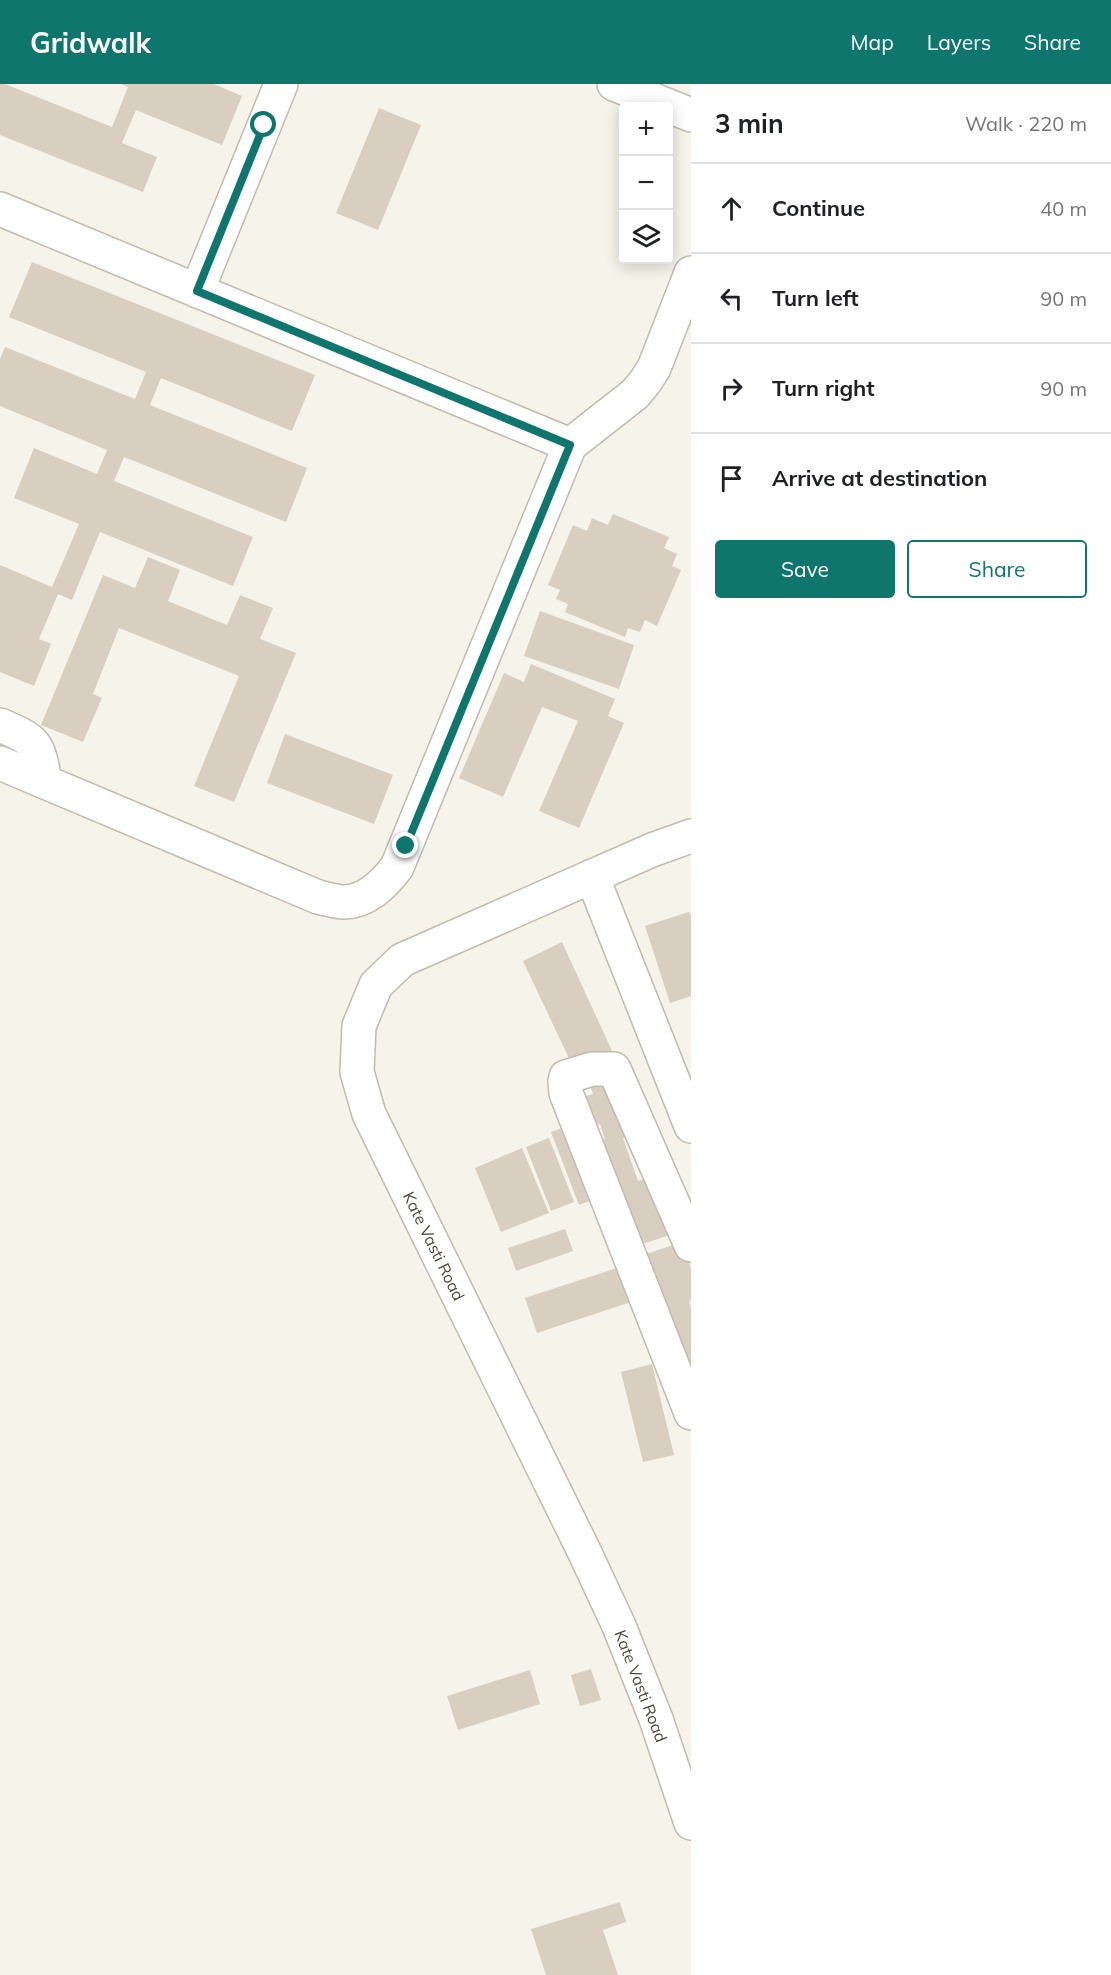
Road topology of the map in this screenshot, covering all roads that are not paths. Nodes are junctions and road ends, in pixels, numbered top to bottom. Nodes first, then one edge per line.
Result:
1 (280, 84) edge
2 (614, 84) edge
3 (691, 115) edge
4 (0, 208) edge
5 (691, 273) edge
6 (197, 291) junction
7 (570, 445) junction
8 (0, 725) edge
9 (0, 763) edge
10 (45, 782) junction
11 (691, 836) edge
12 (592, 876) junction
13 (691, 1126) edge
14 (691, 1245) edge
15 (691, 1413) edge
16 (691, 1823) edge

1 - 6 street
2 - 3 street
4 - 6 street
5 - 7 street
6 - 7 street
7 - 10 street
8 - 10 street
9 - 10 street
11 - 12 street, Kate Vasti Road
12 - 13 street
12 - 16 street, Kate Vasti Road
14 - 15 street

